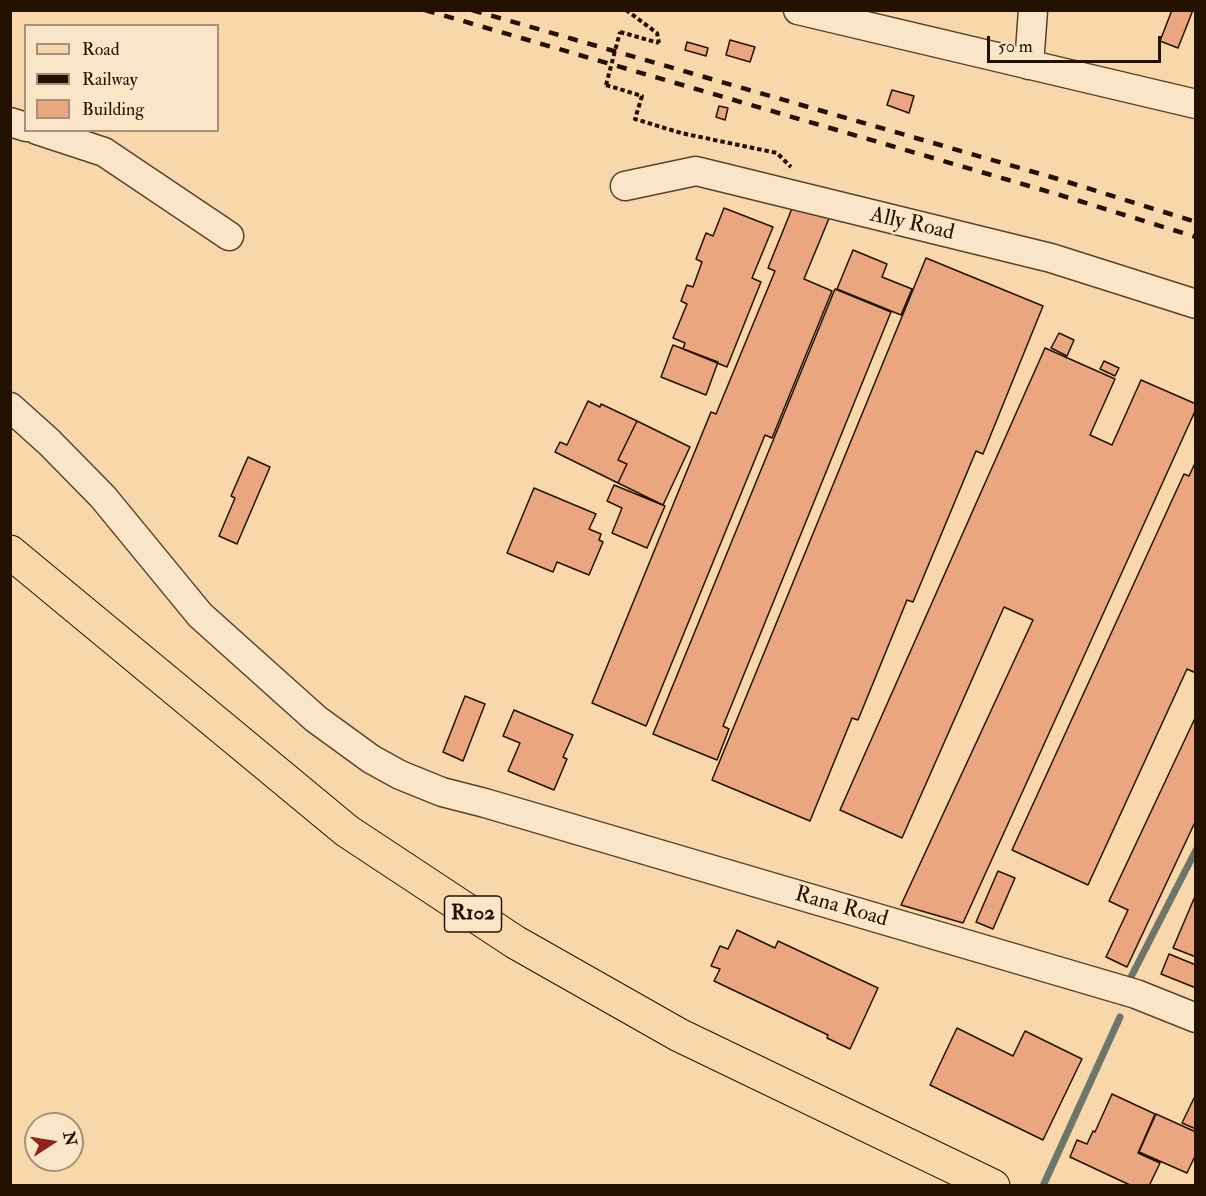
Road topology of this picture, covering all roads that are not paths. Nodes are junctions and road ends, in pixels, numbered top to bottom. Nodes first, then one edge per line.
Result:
1 (798, 10) edge
2 (1033, 10) edge
3 (837, 15) edge
4 (1029, 65) junction
5 (1196, 104) edge
6 (43, 132) edge
7 (625, 186) dead end
8 (229, 236) dead end
9 (1196, 304) edge
10 (10, 407) edge
11 (10, 552) edge
12 (1196, 1018) edge
13 (993, 1185) edge

1 - 3 street
2 - 4 street
3 - 4 street
4 - 5 street
6 - 8 street
7 - 9 street, Ally Road
10 - 12 street, Rana Road
11 - 13 main road, R102

